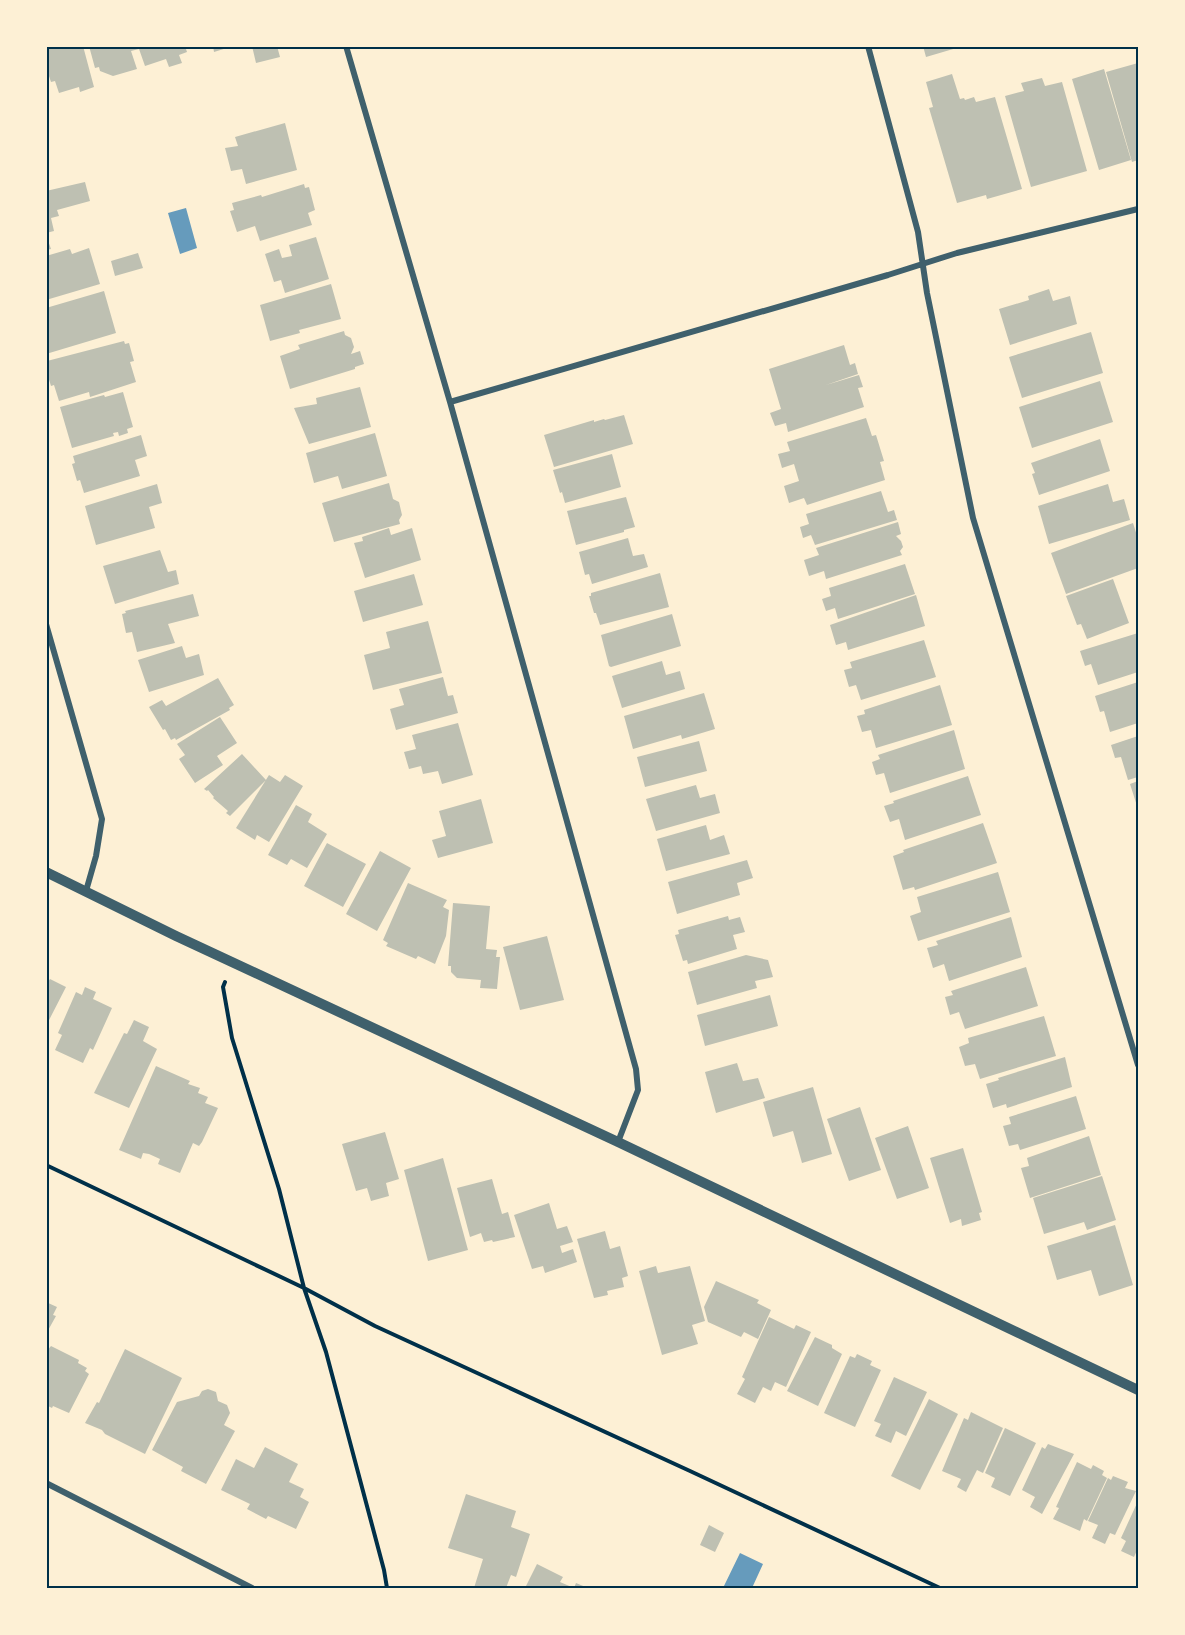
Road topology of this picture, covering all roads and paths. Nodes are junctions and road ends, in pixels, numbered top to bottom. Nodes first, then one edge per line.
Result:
1 (346, 46) edge
2 (868, 46) edge
3 (1138, 209) edge
4 (923, 263) junction
5 (450, 402) junction
6 (46, 624) edge
7 (46, 872) edge
8 (86, 891) junction
9 (234, 963) junction
10 (1138, 1065) edge
11 (618, 1142) junction
12 (46, 1165) edge
13 (304, 1288) junction
14 (1138, 1390) edge
15 (46, 1484) edge
16 (252, 1588) edge
17 (387, 1588) edge
18 (940, 1588) edge

1 - 5 street
2 - 4 street
3 - 4 street
4 - 5 street
4 - 10 street
5 - 11 street
6 - 8 street
7 - 8 street
8 - 9 street
9 - 11 street
9 - 13 path
11 - 14 street
12 - 13 path
13 - 17 path
13 - 18 path
15 - 16 street

